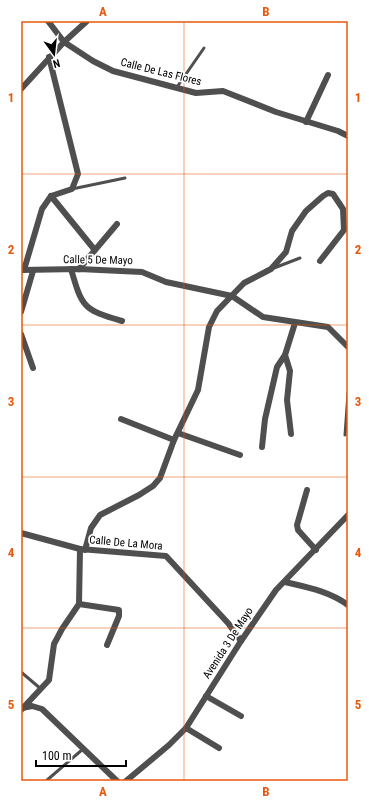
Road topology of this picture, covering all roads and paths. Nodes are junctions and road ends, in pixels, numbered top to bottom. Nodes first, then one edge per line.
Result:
1 (48, 21) edge
2 (87, 21) edge
3 (64, 42) junction
4 (204, 48) dead end
5 (49, 57) junction
6 (328, 75) dead end
7 (177, 87) junction
8 (21, 89) edge
9 (306, 122) junction
10 (348, 136) edge
11 (125, 178) dead end
12 (72, 188) junction
13 (51, 196) junction
14 (117, 224) dead end
15 (94, 249) junction
16 (300, 258) dead end
17 (320, 261) dead end
18 (71, 269) junction
19 (79, 269) junction
20 (271, 269) junction
21 (22, 270) edge
22 (33, 271) junction
23 (232, 296) junction
24 (21, 312) edge
25 (122, 321) dead end
26 (295, 323) junction
27 (21, 334) edge
28 (348, 347) edge
29 (285, 355) junction
30 (33, 368) dead end
31 (348, 393) edge
32 (121, 419) dead end
33 (178, 433) junction
34 (291, 434) dead end
35 (345, 436) dead end
36 (174, 440) junction
37 (262, 447) dead end
38 (240, 455) dead end
39 (307, 490) dead end
40 (348, 515) edge
41 (21, 533) edge
42 (83, 549) junction
43 (316, 550) junction
44 (285, 582) junction
45 (79, 604) junction
46 (348, 605) edge
47 (240, 642) junction
48 (107, 645) dead end
49 (21, 672) edge
50 (41, 689) junction
51 (206, 696) junction
52 (22, 709) edge
53 (241, 716) dead end
54 (186, 728) junction
55 (219, 748) dead end
56 (83, 750) junction
57 (46, 781) edge
58 (117, 781) edge
59 (126, 781) edge

1 - 3 street, Calle De Las Flores
2 - 3 street
3 - 5 street
3 - 7 street, Calle De Las Flores
4 - 7 lane
5 - 8 street
5 - 12 street
6 - 9 street
7 - 9 street, Calle De Las Flores
9 - 10 street, Calle De Las Flores
11 - 12 lane
12 - 13 street
13 - 15 street
13 - 21 street
14 - 15 street
15 - 19 street
16 - 20 lane
17 - 20 street
18 - 19 street, Calle 5 De Mayo
18 - 22 street, Calle 5 De Mayo
18 - 25 street
19 - 23 street, Calle 5 De Mayo
20 - 23 street
21 - 22 street, Calle 5 De Mayo
22 - 24 street
23 - 26 street, Calle 5 De Mayo
23 - 33 street
26 - 28 street, Calle 5 De Mayo
26 - 29 street
27 - 30 street
29 - 34 street
29 - 37 street
31 - 35 lane
32 - 36 street
33 - 36 street
33 - 38 street
36 - 42 street
39 - 43 street
40 - 43 street, Avenida 3 De Mayo
41 - 42 street, Calle De La Mora
42 - 45 street
42 - 47 street, Calle De La Mora
43 - 44 street, Avenida 3 De Mayo
44 - 46 street
44 - 47 street, Avenida 3 De Mayo
45 - 48 street
45 - 50 street
47 - 51 street, Avenida 3 De Mayo
49 - 50 lane
50 - 52 street
51 - 53 street
51 - 54 street, Avenida 3 De Mayo
52 - 56 street
54 - 55 street
54 - 59 street, Avenida 3 De Mayo
56 - 57 lane
56 - 58 street

